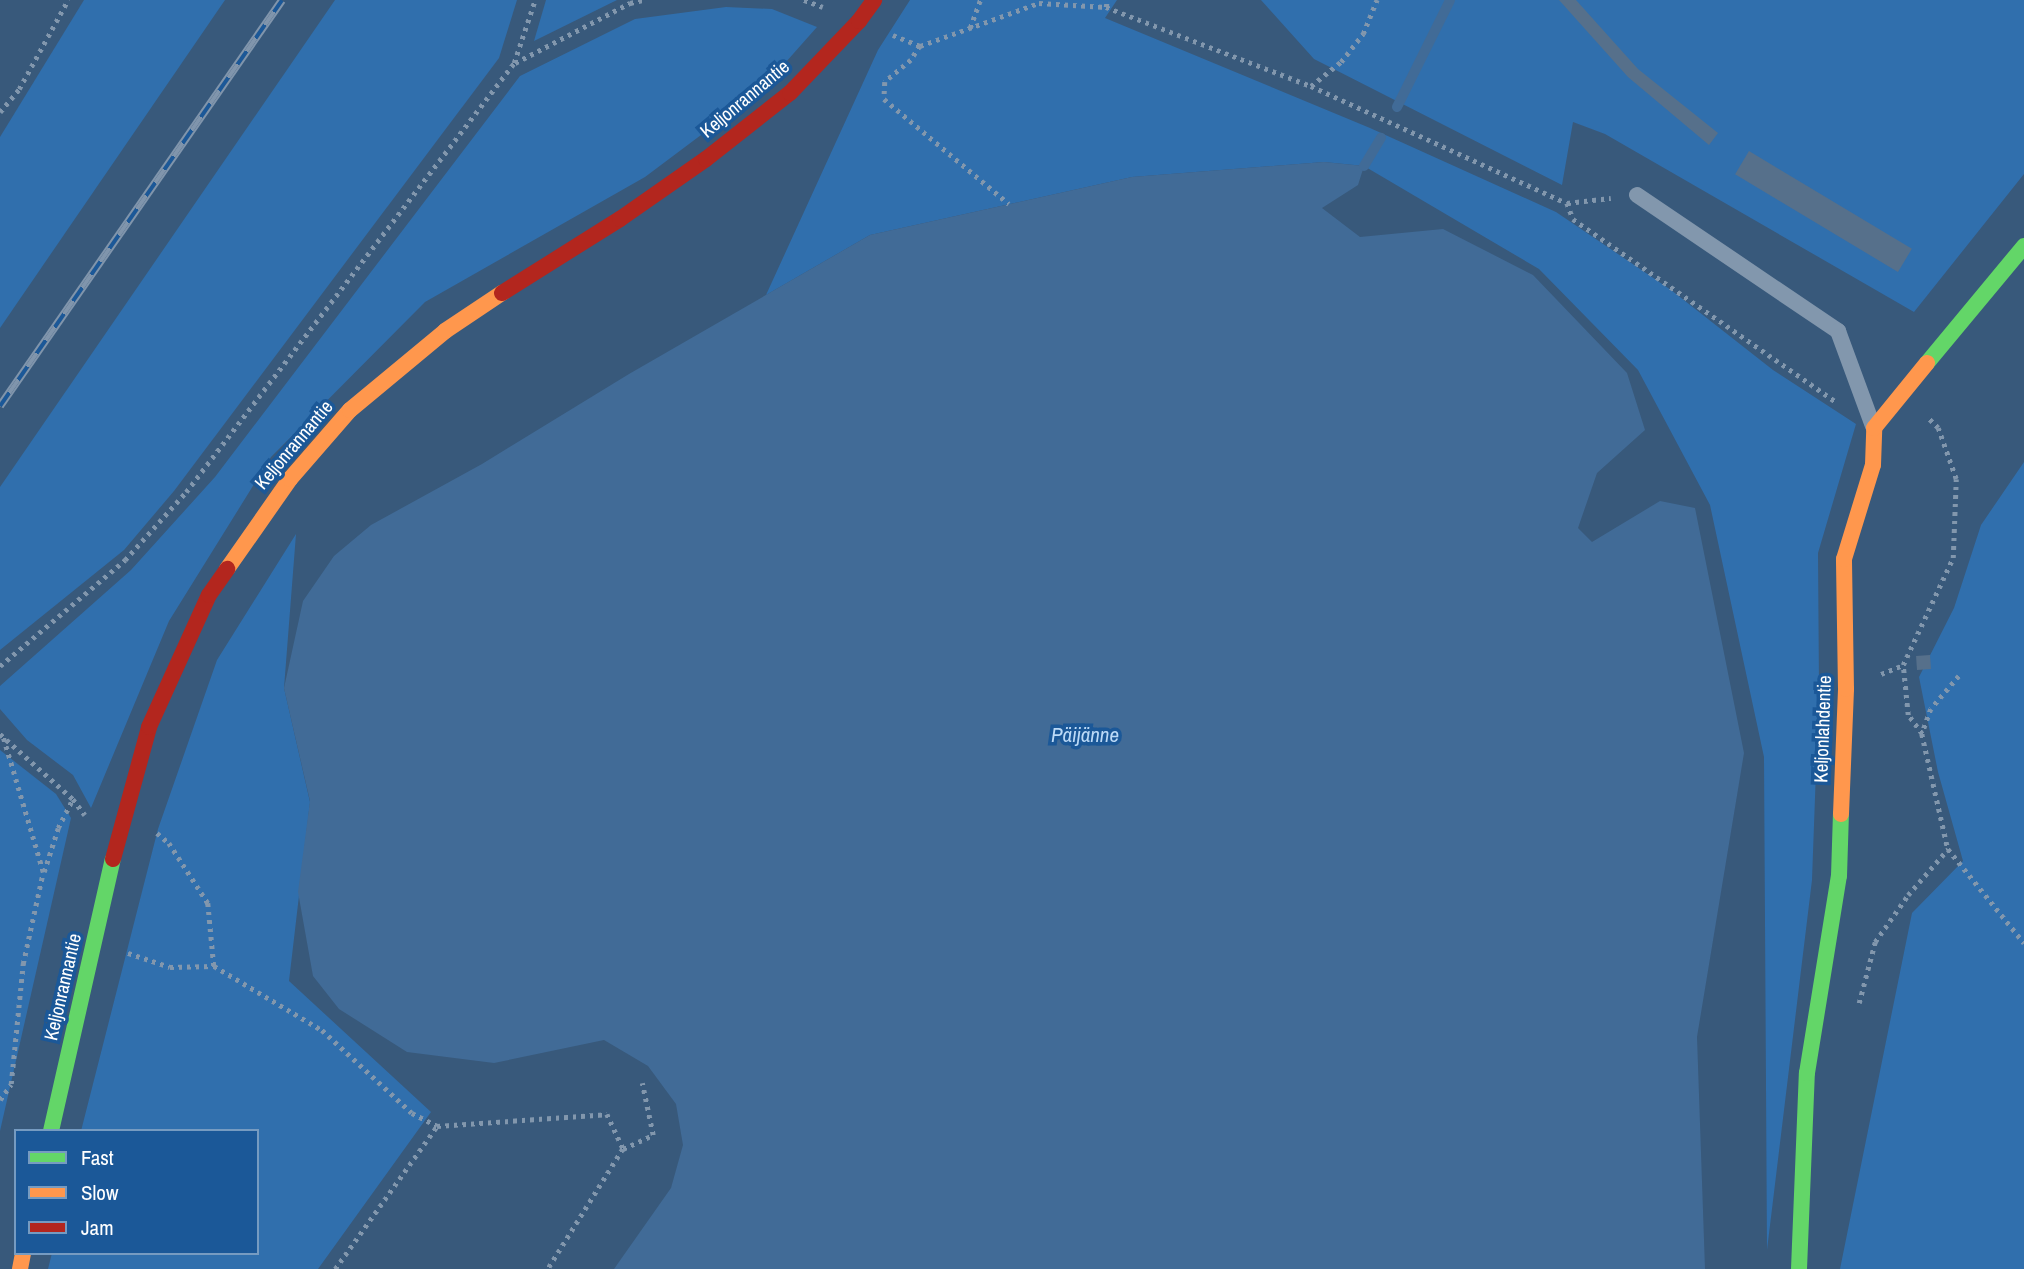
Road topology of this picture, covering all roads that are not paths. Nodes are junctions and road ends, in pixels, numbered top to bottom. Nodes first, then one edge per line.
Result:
1 (874, 0) edge
2 (1637, 195) road end
3 (2024, 246) edge
4 (1874, 428) junction
5 (51, 1129) edge
6 (1799, 1269) edge

1 - 5 street, Keljonrannantie
2 - 4 lane
3 - 4 street
4 - 6 street, Keljonlahdentie

